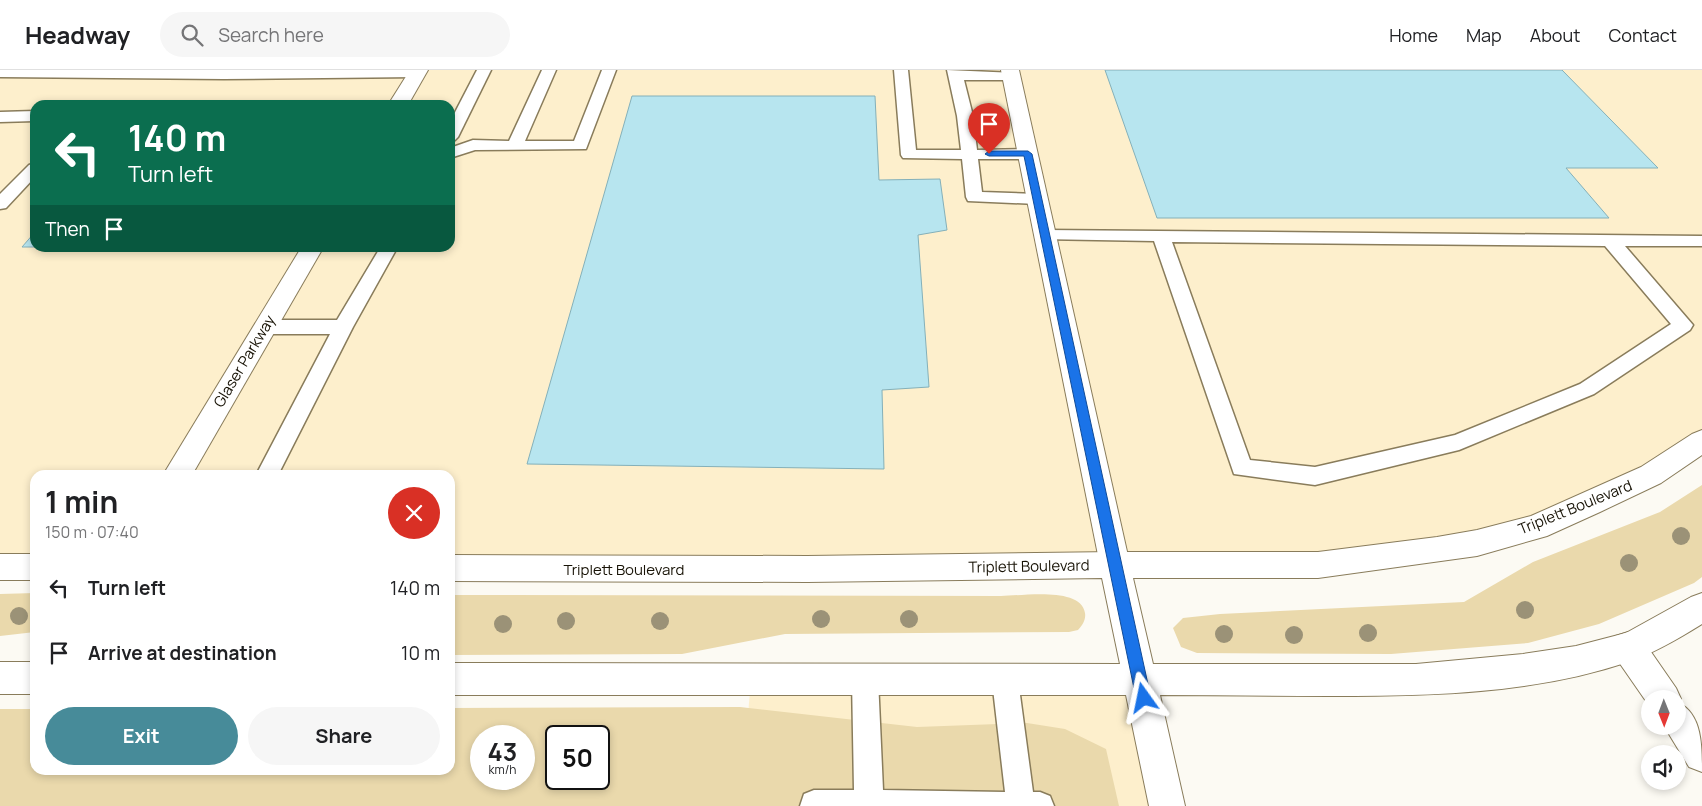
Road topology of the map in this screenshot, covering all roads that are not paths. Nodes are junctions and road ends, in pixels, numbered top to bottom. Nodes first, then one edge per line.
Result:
1 (484, 70) edge
2 (549, 70) edge
3 (609, 70) edge
4 (901, 70) edge
5 (418, 72) edge
6 (0, 73) edge
7 (955, 73) edge
8 (1010, 73) edge
9 (401, 100) edge
10 (30, 116) edge
11 (0, 117) edge
12 (455, 127) edge
13 (515, 145) junction
14 (455, 151) edge
15 (970, 154) junction
16 (1028, 154) junction
17 (30, 173) edge
18 (1037, 198) junction
19 (0, 204) edge
20 (1045, 236) junction
21 (1161, 236) junction
22 (1611, 241) junction
23 (1702, 241) edge
24 (310, 252) edge
25 (386, 252) edge
26 (265, 326) junction
27 (343, 327) junction
28 (1702, 441) edge
29 (180, 470) edge
30 (270, 470) edge
31 (1115, 565) junction
32 (0, 567) edge
33 (30, 567) edge
34 (455, 568) edge
35 (1702, 607) edge
36 (1628, 646) junction
37 (0, 678) edge
38 (30, 678) edge
39 (455, 679) edge
40 (865, 680) junction
41 (1005, 680) junction
42 (1140, 680) junction
43 (1658, 690) edge
44 (1686, 731) edge
45 (1702, 755) edge
46 (869, 805) edge
47 (814, 806) edge
48 (1030, 806) edge
49 (1167, 806) edge

1 - 12 lane
2 - 13 lane
3 - 13 lane
4 - 15 lane
5 - 6 lane
5 - 9 main road
7 - 8 lane
7 - 15 lane
8 - 16 main road
10 - 11 lane
13 - 14 lane
15 - 16 lane
15 - 18 lane
16 - 18 main road
17 - 19 lane
18 - 20 main road
20 - 21 lane
20 - 31 main road
21 - 22 lane
21 - 22 lane
22 - 23 lane
24 - 26 main road, Glaser Parkway
25 - 27 lane
26 - 27 lane
26 - 29 main road, Glaser Parkway
27 - 30 lane
28 - 31 main road, Triplett Boulevard
31 - 34 main road, Triplett Boulevard
31 - 42 main road
32 - 33 main road
35 - 36 main road
36 - 42 main road
36 - 43 main road
37 - 38 main road
39 - 40 main road
40 - 41 main road
40 - 46 lane
41 - 42 main road
41 - 48 lane
42 - 49 main road
44 - 45 main road
46 - 47 lane
46 - 48 lane

